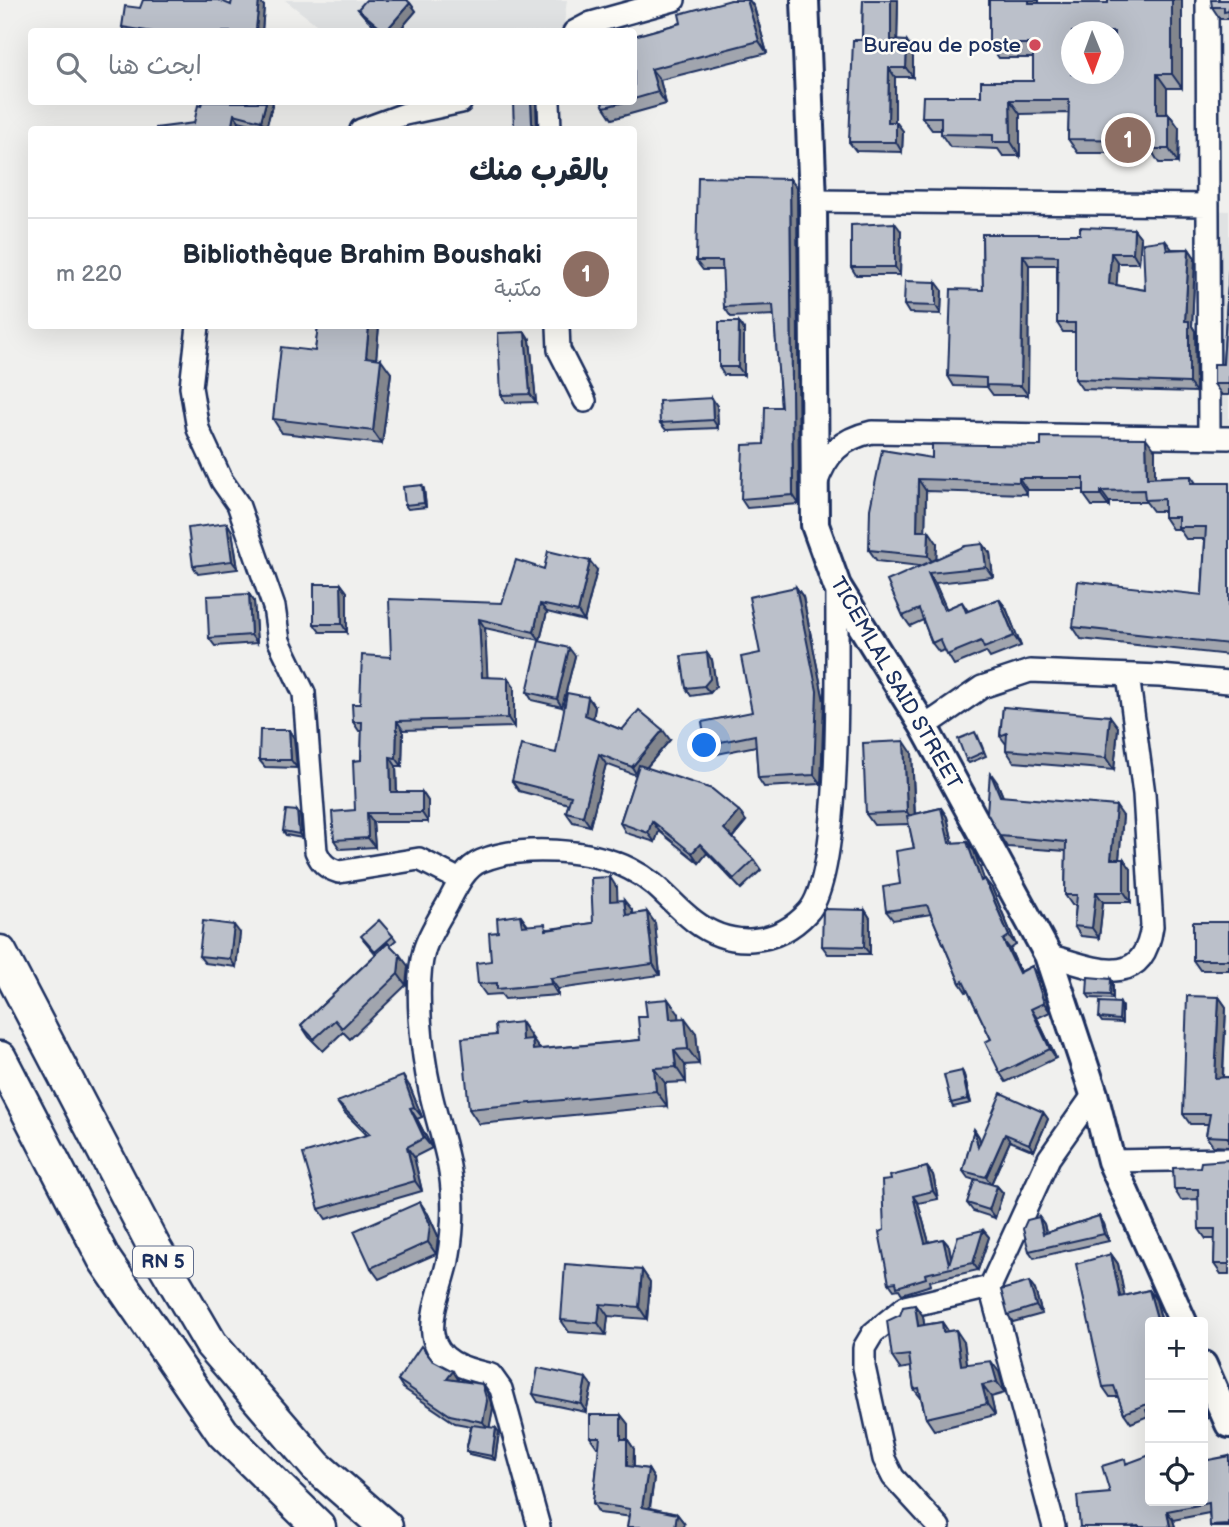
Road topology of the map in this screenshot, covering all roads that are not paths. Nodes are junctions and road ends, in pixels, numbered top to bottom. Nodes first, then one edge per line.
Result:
1 (674, 0) edge
2 (805, 0) edge
3 (1207, 0) edge
4 (581, 28) edge
5 (447, 105) edge
6 (549, 105) edge
7 (372, 126) edge
8 (550, 126) edge
9 (813, 201) junction
10 (1208, 205) junction
11 (198, 329) edge
12 (558, 329) edge
13 (585, 401) dead end
14 (1219, 438) edge
15 (814, 490) junction
16 (837, 586) junction
17 (1128, 675) junction
18 (1229, 682) edge
19 (924, 727) junction
20 (460, 880) junction
21 (0, 952) edge
22 (1048, 954) junction
23 (0, 1058) edge
24 (1094, 1094) junction
25 (1229, 1159) edge
26 (1111, 1161) junction
27 (990, 1287) junction
28 (1181, 1317) edge
29 (1208, 1376) edge
30 (1229, 1424) edge
31 (319, 1527) edge
32 (386, 1527) edge
33 (539, 1527) edge
34 (939, 1527) edge
35 (1054, 1527) edge

1 - 4 street
2 - 9 main road, TICEMLAL SAID STREET
3 - 10 street
5 - 7 street
6 - 8 street
9 - 10 street
9 - 15 main road, TICEMLAL SAID STREET
10 - 14 street
11 - 20 street
12 - 13 street
14 - 15 street
15 - 16 main road, TICEMLAL SAID STREET
16 - 19 main road, TICEMLAL SAID STREET
16 - 20 street
17 - 18 street
17 - 19 street
17 - 22 street
19 - 22 main road, TICEMLAL SAID STREET
20 - 33 street
21 - 32 highway, RN 5
22 - 24 main road, TICEMLAL SAID STREET
23 - 31 highway, RN 5
24 - 26 main road, TICEMLAL SAID STREET
24 - 27 street
25 - 26 street
26 - 28 main road, TICEMLAL SAID STREET
27 - 34 street
27 - 35 street
29 - 30 main road

